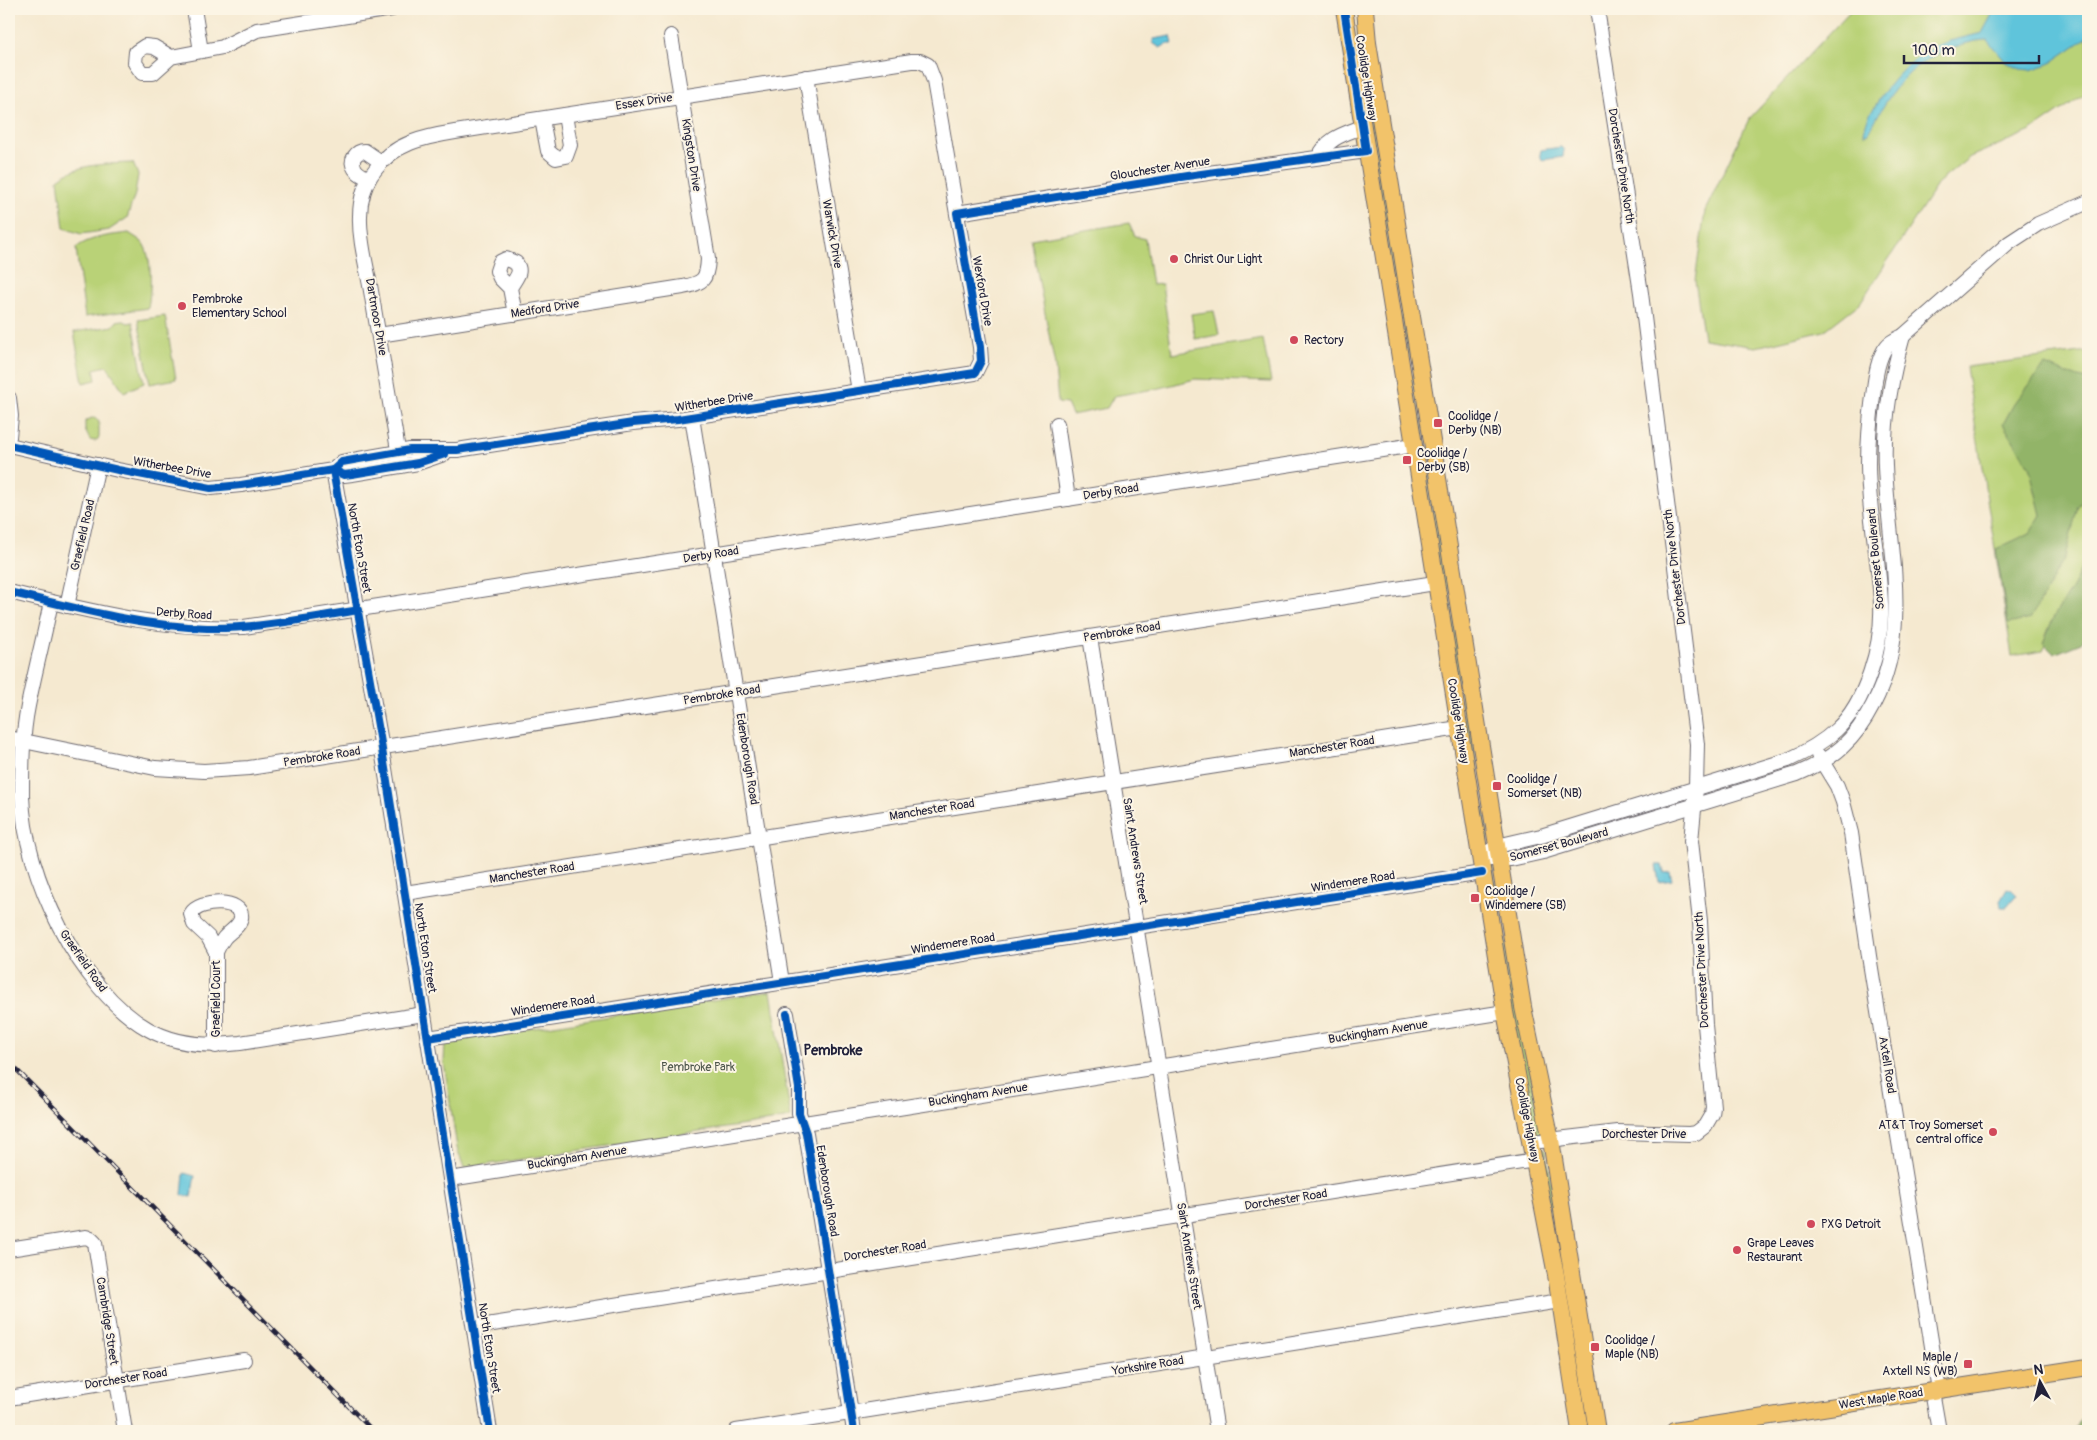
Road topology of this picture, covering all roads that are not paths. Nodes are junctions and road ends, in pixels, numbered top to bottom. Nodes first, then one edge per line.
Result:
1 (194, 9) edge
2 (392, 9) edge
3 (1344, 9) edge
4 (1365, 9) edge
5 (1597, 9) edge
6 (320, 14) edge
7 (671, 36) dead end
8 (1348, 36) junction
9 (1368, 43) junction
10 (201, 52) junction
11 (171, 56) dead end
12 (924, 63) joint
13 (806, 77) junction
14 (681, 97) junction
15 (565, 115) junction
16 (542, 119) junction
17 (1362, 127) junction
18 (1366, 151) junction
19 (1319, 157) junction
20 (375, 170) joint
21 (2088, 202) edge
22 (957, 213) junction
23 (708, 274) joint
24 (510, 288) dead end
25 (515, 314) junction
26 (378, 335) junction
27 (1904, 336) junction
28 (1400, 361) junction
29 (1419, 364) junction
30 (975, 373) joint
31 (859, 391) junction
32 (9, 398) edge
33 (692, 417) junction
34 (1057, 424) dead end
35 (9, 437) edge
36 (9, 445) edge
37 (1414, 445) junction
38 (399, 459) junction
39 (98, 465) junction
40 (333, 470) junction
41 (1068, 499) junction
42 (714, 554) junction
43 (1435, 583) junction
44 (9, 592) edge
45 (51, 602) junction
46 (67, 606) junction
47 (359, 610) junction
48 (1090, 637) junction
49 (736, 692) junction
50 (1459, 728) junction
51 (9, 738) edge
52 (24, 742) junction
53 (382, 748) junction
54 (1813, 748) junction
55 (1822, 762) junction
56 (1113, 782) junction
57 (1696, 788) junction
58 (1694, 806) junction
59 (759, 837) junction
60 (1498, 853) junction
61 (1481, 866) junction
62 (405, 893) junction
63 (1136, 927) junction
64 (216, 952) dead end
65 (782, 982) junction
66 (1505, 1012) junction
67 (424, 1014) junction
68 (787, 1014) dead end
69 (428, 1038) junction
70 (216, 1046) junction
71 (1158, 1067) junction
72 (803, 1123) junction
73 (1705, 1126) joint
74 (1550, 1140) junction
75 (1532, 1142) junction
76 (1535, 1160) junction
77 (450, 1179) junction
78 (1182, 1217) junction
79 (9, 1249) edge
80 (828, 1272) junction
81 (1560, 1300) junction
82 (1572, 1319) junction
83 (474, 1326) junction
84 (1205, 1357) junction
85 (244, 1360) dead end
86 (2088, 1367) edge
87 (117, 1380) junction
88 (1936, 1390) junction
89 (9, 1398) edge
90 (851, 1413) junction
91 (125, 1431) edge
92 (490, 1431) edge
93 (736, 1431) edge
94 (854, 1431) edge
95 (1217, 1431) edge
96 (1580, 1431) edge
97 (1597, 1431) edge
98 (1674, 1431) edge
99 (1939, 1431) edge

1 - 10 street
2 - 6 street
3 - 8 main road, Coolidge Highway
4 - 9 main road, Coolidge Highway
5 - 57 street, Dorchester Drive North
6 - 10 street
7 - 14 street, Kingston Drive
8 - 9 main road
8 - 17 main road, Coolidge Highway
9 - 29 main road, Coolidge Highway
10 - 11 street
12 - 13 street, Essex Drive
12 - 22 street, Wexford Drive
13 - 14 street, Essex Drive
13 - 31 street, Warwick Drive
14 - 15 street, Essex Drive
14 - 23 street, Kingston Drive
15 - 16 street, Essex Drive
15 - 16 street
16 - 20 street, Essex Drive
17 - 18 main road, Coolidge Highway
17 - 19 street
18 - 19 street, Glouchester Avenue
18 - 28 main road, Coolidge Highway
19 - 22 street, Glouchester Avenue
20 - 26 street, Dartmoor Drive
21 - 27 street, Somerset Boulevard
22 - 30 street, Wexford Drive
23 - 25 street, Medford Drive
24 - 25 street
25 - 26 street, Medford Drive
26 - 38 street, Dartmoor Drive
27 - 54 street, Somerset Boulevard
27 - 55 street, Somerset Boulevard
28 - 29 main road
28 - 37 main road, Coolidge Highway
29 - 60 main road, Coolidge Highway
30 - 31 street, Witherbee Drive
31 - 33 street, Witherbee Drive
32 - 35 street
33 - 38 street, Witherbee Drive
33 - 42 street, Edenborough Road
34 - 41 street
36 - 39 street, Witherbee Drive
37 - 41 street, Derby Road
37 - 43 main road, Coolidge Highway
38 - 40 street, Witherbee Drive
39 - 40 street, Witherbee Drive
39 - 46 street, Graefield Road
40 - 47 street, North Eton Street
41 - 42 street, Derby Road
42 - 47 street, Derby Road
42 - 49 street, Edenborough Road
43 - 48 street, Pembroke Road
43 - 50 main road, Coolidge Highway
44 - 45 street, Derby Road
45 - 46 street, Derby Road
45 - 52 street, Graefield Road
46 - 47 street, Derby Road
47 - 53 street, North Eton Street
48 - 49 street, Pembroke Road
48 - 56 street, Saint Andrews Street
49 - 53 street, Pembroke Road
49 - 59 street, Edenborough Road
50 - 56 street, Manchester Road
50 - 61 main road, Coolidge Highway
51 - 52 street, Pembroke Road
52 - 53 street, Pembroke Road
52 - 70 street, Graefield Road
53 - 62 street, North Eton Street
54 - 55 street, Axtell Road
54 - 57 street, Somerset Boulevard
55 - 58 street, Somerset Boulevard
55 - 88 street, Axtell Road
56 - 59 street, Manchester Road
56 - 63 street, Saint Andrews Street
57 - 58 street, Dorchester Drive North
57 - 60 street, Somerset Boulevard
58 - 60 street, Somerset Boulevard
58 - 73 street, Dorchester Drive North
59 - 62 street, Manchester Road
59 - 65 street, Edenborough Road
60 - 61 street, Somerset Boulevard
60 - 74 main road, Coolidge Highway
61 - 63 street, Windemere Road
61 - 66 main road, Coolidge Highway
62 - 67 street, North Eton Street
63 - 65 street, Windemere Road
63 - 71 street, Saint Andrews Street
64 - 70 street, Graefield Court
65 - 69 street, Windemere Road
66 - 71 street, Buckingham Avenue
66 - 75 main road, Coolidge Highway
67 - 69 street, North Eton Street
67 - 70 street, Graefield Road
68 - 72 street, Edenborough Road
69 - 77 street, North Eton Street
71 - 72 street, Buckingham Avenue
71 - 78 street, Saint Andrews Street
72 - 77 street, Buckingham Avenue
72 - 80 street, Edenborough Road
73 - 74 street, Dorchester Drive
74 - 75 street
74 - 82 main road, Coolidge Highway
75 - 76 main road, Coolidge Highway
76 - 78 street, Dorchester Road
76 - 81 main road, Coolidge Highway
77 - 83 street, North Eton Street
78 - 80 street, Dorchester Road
78 - 84 street, Saint Andrews Street
79 - 87 street, Cambridge Street
80 - 83 street, Dorchester Road
80 - 90 street, Edenborough Road
81 - 82 main road, Coolidge Highway
81 - 84 street, Yorkshire Road
82 - 96 main road, Coolidge Highway
82 - 97 main road, Coolidge Highway
83 - 92 street, North Eton Street
84 - 90 street, Yorkshire Road
84 - 95 street, Saint Andrews Street
85 - 87 street, Dorchester Road
86 - 88 main road, West Maple Road
87 - 89 street, Dorchester Road
87 - 91 street, Cambridge Street
88 - 98 main road, West Maple Road
88 - 99 street, Axtell Road
90 - 93 street, Yorkshire Road
90 - 94 street, Edenborough Road

